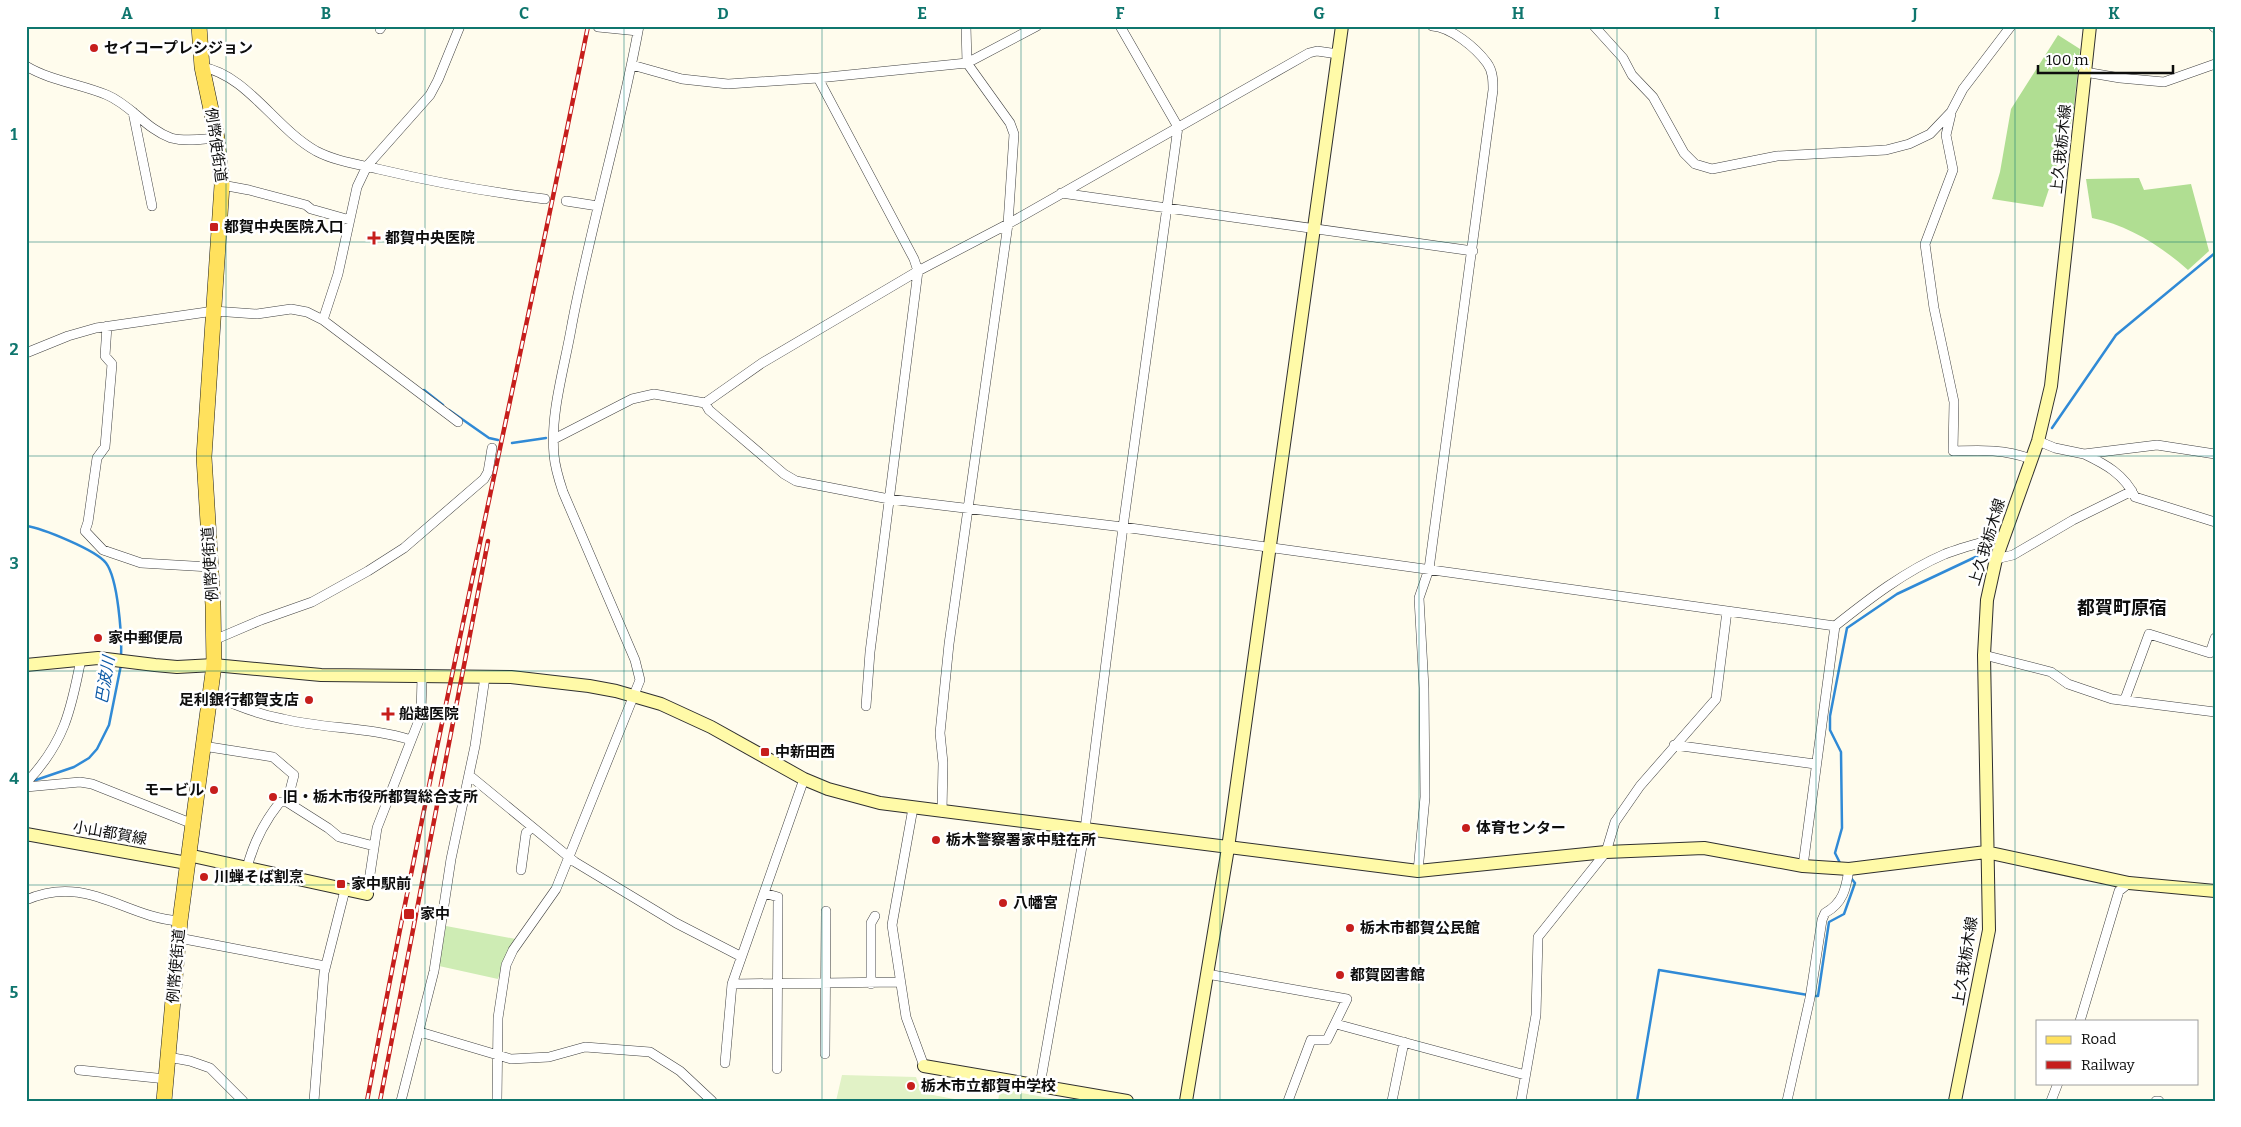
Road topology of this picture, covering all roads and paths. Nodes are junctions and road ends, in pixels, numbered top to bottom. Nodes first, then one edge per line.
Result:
1 (199, 26) edge
2 (460, 26) edge
3 (966, 26) edge
4 (1037, 26) edge
5 (1120, 26) edge
6 (1342, 26) edge
7 (1432, 26) edge
8 (1594, 26) edge
9 (2011, 26) edge
10 (2090, 26) edge
11 (598, 27) edge
12 (638, 28) edge
13 (1338, 54) junction
14 (967, 63) junction
15 (2215, 64) edge
16 (632, 65) junction
17 (26, 66) edge
18 (202, 67) junction
19 (2085, 72) junction
20 (818, 78) junction
21 (133, 112) junction
22 (1951, 112) junction
23 (1178, 127) junction
24 (217, 138) junction
25 (366, 166) junction
26 (222, 186) junction
27 (1061, 193) junction
28 (545, 198) dead end
29 (566, 201) dead end
30 (152, 206) dead end
31 (598, 206) junction
32 (1168, 209) junction
33 (350, 220) junction
34 (1008, 224) junction
35 (1314, 228) junction
36 (1473, 251) junction
37 (918, 271) junction
38 (214, 311) junction
39 (322, 320) junction
40 (108, 326) junction
41 (26, 353) edge
42 (705, 403) junction
43 (458, 422) dead end
44 (554, 439) junction
45 (2038, 441) junction
46 (492, 448) dead end
47 (2084, 454) junction
48 (2215, 454) edge
49 (2031, 459) junction
50 (2132, 491) junction
51 (889, 499) junction
52 (967, 509) junction
53 (2215, 522) edge
54 (1123, 528) junction
55 (2004, 536) junction
56 (1270, 549) junction
57 (1996, 559) junction
58 (210, 567) junction
59 (1429, 569) junction
60 (1727, 611) junction
61 (1835, 626) junction
62 (2215, 638) edge
63 (214, 640) junction
64 (1984, 655) junction
65 (81, 659) junction
66 (26, 665) edge
67 (214, 665) junction
68 (422, 677) junction
69 (485, 677) junction
70 (210, 694) junction
71 (634, 696) junction
72 (2125, 699) junction
73 (866, 706) dead end
74 (2215, 712) edge
75 (411, 740) junction
76 (1674, 745) junction
77 (203, 746) junction
78 (1815, 764) junction
79 (469, 776) junction
80 (804, 779) junction
81 (26, 783) edge
82 (26, 787) edge
83 (287, 802) junction
84 (914, 808) junction
85 (942, 812) junction
86 (193, 824) junction
87 (532, 827) junction
88 (1085, 829) junction
89 (26, 834) edge
90 (374, 846) junction
91 (1228, 848) junction
92 (1606, 852) junction
93 (1986, 852) junction
94 (567, 856) junction
95 (188, 859) junction
96 (1803, 866) junction
97 (247, 868) junction
98 (1849, 869) junction
99 (521, 870) dead end
100 (1418, 870) junction
101 (2129, 883) junction
102 (345, 890) junction
103 (2215, 891) edge
104 (764, 893) junction
105 (367, 894) joint
106 (26, 900) edge
107 (826, 911) dead end
108 (875, 916) dead end
109 (180, 920) junction
110 (179, 938) junction
111 (740, 956) junction
112 (325, 966) junction
113 (1207, 974) junction
114 (900, 982) junction
115 (732, 984) junction
116 (777, 984) junction
117 (826, 984) junction
118 (871, 984) junction
119 (2080, 1020) edge
120 (1336, 1024) junction
121 (420, 1032) junction
122 (1404, 1042) junction
123 (825, 1054) dead end
124 (168, 1057) junction
125 (499, 1057) junction
126 (724, 1063) dead end
127 (924, 1066) joint
128 (777, 1068) dead end
129 (79, 1070) dead end
130 (1525, 1075) junction
131 (166, 1079) junction
132 (2058, 1084) edge
133 (1040, 1085) junction
134 (164, 1101) edge
135 (243, 1101) edge
136 (314, 1101) edge
137 (401, 1101) edge
138 (497, 1101) edge
139 (712, 1101) edge
140 (1127, 1101) edge
141 (1186, 1101) edge
142 (1288, 1101) edge
143 (1392, 1101) edge
144 (1521, 1101) edge
145 (1786, 1101) edge
146 (1956, 1101) edge
147 (2051, 1101) edge

1 - 18 main road, 例幣使街道
2 - 25 street
3 - 14 street
4 - 14 street
5 - 23 street
6 - 13 street
7 - 36 street
8 - 22 street
9 - 22 street
10 - 19 street, 上久我栃木線
11 - 12 street
12 - 16 street
13 - 23 street
13 - 35 street
14 - 20 street
14 - 34 street
15 - 19 street
16 - 20 street
16 - 31 street
17 - 21 street
18 - 24 main road, 例幣使街道
18 - 25 street
19 - 45 street, 上久我栃木線
20 - 37 street
21 - 24 street
21 - 30 street
22 - 49 street
23 - 27 street
23 - 32 street
24 - 26 main road, 例幣使街道
25 - 28 street
25 - 33 street
26 - 33 street
26 - 38 main road, 例幣使街道
27 - 32 street
27 - 34 street
29 - 31 street
31 - 44 street
32 - 35 street
32 - 54 street
33 - 39 street
34 - 37 street
34 - 52 street
35 - 36 street
35 - 56 street
36 - 59 street
37 - 42 street
37 - 51 street
38 - 39 street
38 - 40 street
38 - 58 main road, 例幣使街道
39 - 43 street
40 - 41 street
40 - 58 street
42 - 44 street
42 - 51 street
44 - 71 street
45 - 47 street
45 - 49 street, 上久我栃木線
46 - 63 street
47 - 48 street
47 - 50 street
49 - 55 street, 上久我栃木線
50 - 53 street
50 - 57 street
51 - 52 street
51 - 73 street
52 - 54 street
52 - 85 street
54 - 56 street
54 - 88 street
55 - 57 street, 上久我栃木線
55 - 61 street
56 - 59 street
56 - 91 street
57 - 64 street, 上久我栃木線
58 - 63 main road, 例幣使街道
59 - 60 street
59 - 100 street
60 - 61 street
60 - 76 street
61 - 78 street
62 - 72 street
63 - 67 main road, 例幣使街道
64 - 72 street
64 - 93 street, 上久我栃木線
65 - 66 street
65 - 67 street
65 - 81 street
67 - 68 street
67 - 70 main road, 例幣使街道
68 - 69 street
68 - 75 street
69 - 71 street
69 - 79 street
70 - 75 street
70 - 77 main road, 例幣使街道
71 - 80 street
71 - 94 street
72 - 74 street
75 - 90 street
76 - 78 street
76 - 92 street
77 - 83 street
77 - 86 main road, 例幣使街道
78 - 96 street
79 - 87 street
79 - 121 street
80 - 84 street
80 - 104 street
82 - 86 street
83 - 90 street
83 - 97 street
84 - 85 street
84 - 114 street
85 - 88 street
86 - 95 main road, 例幣使街道
87 - 94 street
87 - 99 street
88 - 91 street
88 - 133 street
89 - 95 street, 小山都賀線
90 - 105 street
91 - 100 street
91 - 113 street
92 - 96 street
92 - 100 street
92 - 130 street
93 - 98 street
93 - 101 street
93 - 146 street, 上久我栃木線
94 - 111 street
94 - 125 street
95 - 97 street, 小山都賀線
95 - 109 main road, 例幣使街道
96 - 98 street
97 - 102 street, 小山都賀線
98 - 145 street
101 - 103 street
101 - 119 street
102 - 105 street, 小山都賀線
102 - 112 street
104 - 111 street
104 - 116 street
106 - 109 street
107 - 117 street
108 - 118 street
109 - 110 main road, 例幣使街道
110 - 112 street
110 - 124 main road, 例幣使街道
111 - 115 street
112 - 136 street
113 - 120 street
113 - 141 street
114 - 118 street
114 - 127 street
115 - 116 street
115 - 126 street
116 - 117 street
116 - 128 street
117 - 118 street
117 - 123 street
120 - 122 street
120 - 142 street
121 - 125 street
121 - 137 street
122 - 130 street
122 - 143 street
124 - 131 main road, 例幣使街道
124 - 135 street
125 - 138 street
125 - 139 street
127 - 133 street
129 - 131 street
130 - 144 street
131 - 134 main road, 例幣使街道
132 - 147 street
133 - 140 street

